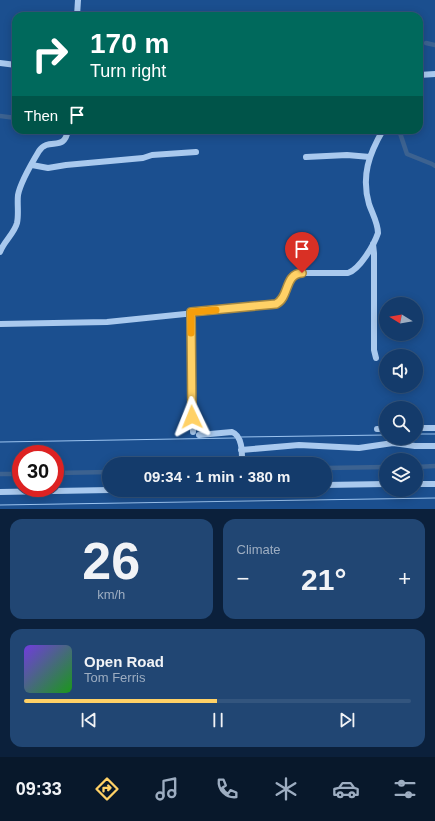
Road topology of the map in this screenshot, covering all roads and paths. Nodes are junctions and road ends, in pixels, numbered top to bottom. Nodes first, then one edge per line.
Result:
1 (78, 0) edge
2 (77, 12) edge
3 (0, 64) edge
4 (12, 65) edge
5 (435, 74) edge
6 (423, 75) edge
7 (67, 134) edge
8 (381, 134) edge
9 (196, 152) dead end
10 (370, 156) junction
11 (306, 157) dead end
12 (32, 165) junction
13 (373, 244) junction
14 (0, 252) edge
15 (191, 312) junction
16 (0, 324) edge
17 (376, 358) dead end
18 (423, 428) edge
19 (435, 428) edge
20 (435, 446) edge
21 (242, 451) junction
22 (242, 457) edge
23 (379, 484) edge
24 (423, 484) edge
25 (435, 484) edge
26 (332, 485) edge
27 (102, 490) edge
28 (0, 492) edge

1 - 2 street
3 - 4 street
5 - 6 street
7 - 12 street
8 - 10 street
9 - 12 street
10 - 11 street
10 - 13 street
12 - 14 street
13 - 15 street
13 - 17 street
15 - 16 street
15 - 21 street
18 - 19 street
20 - 21 street
21 - 22 street
23 - 26 street
24 - 25 street
27 - 28 street

